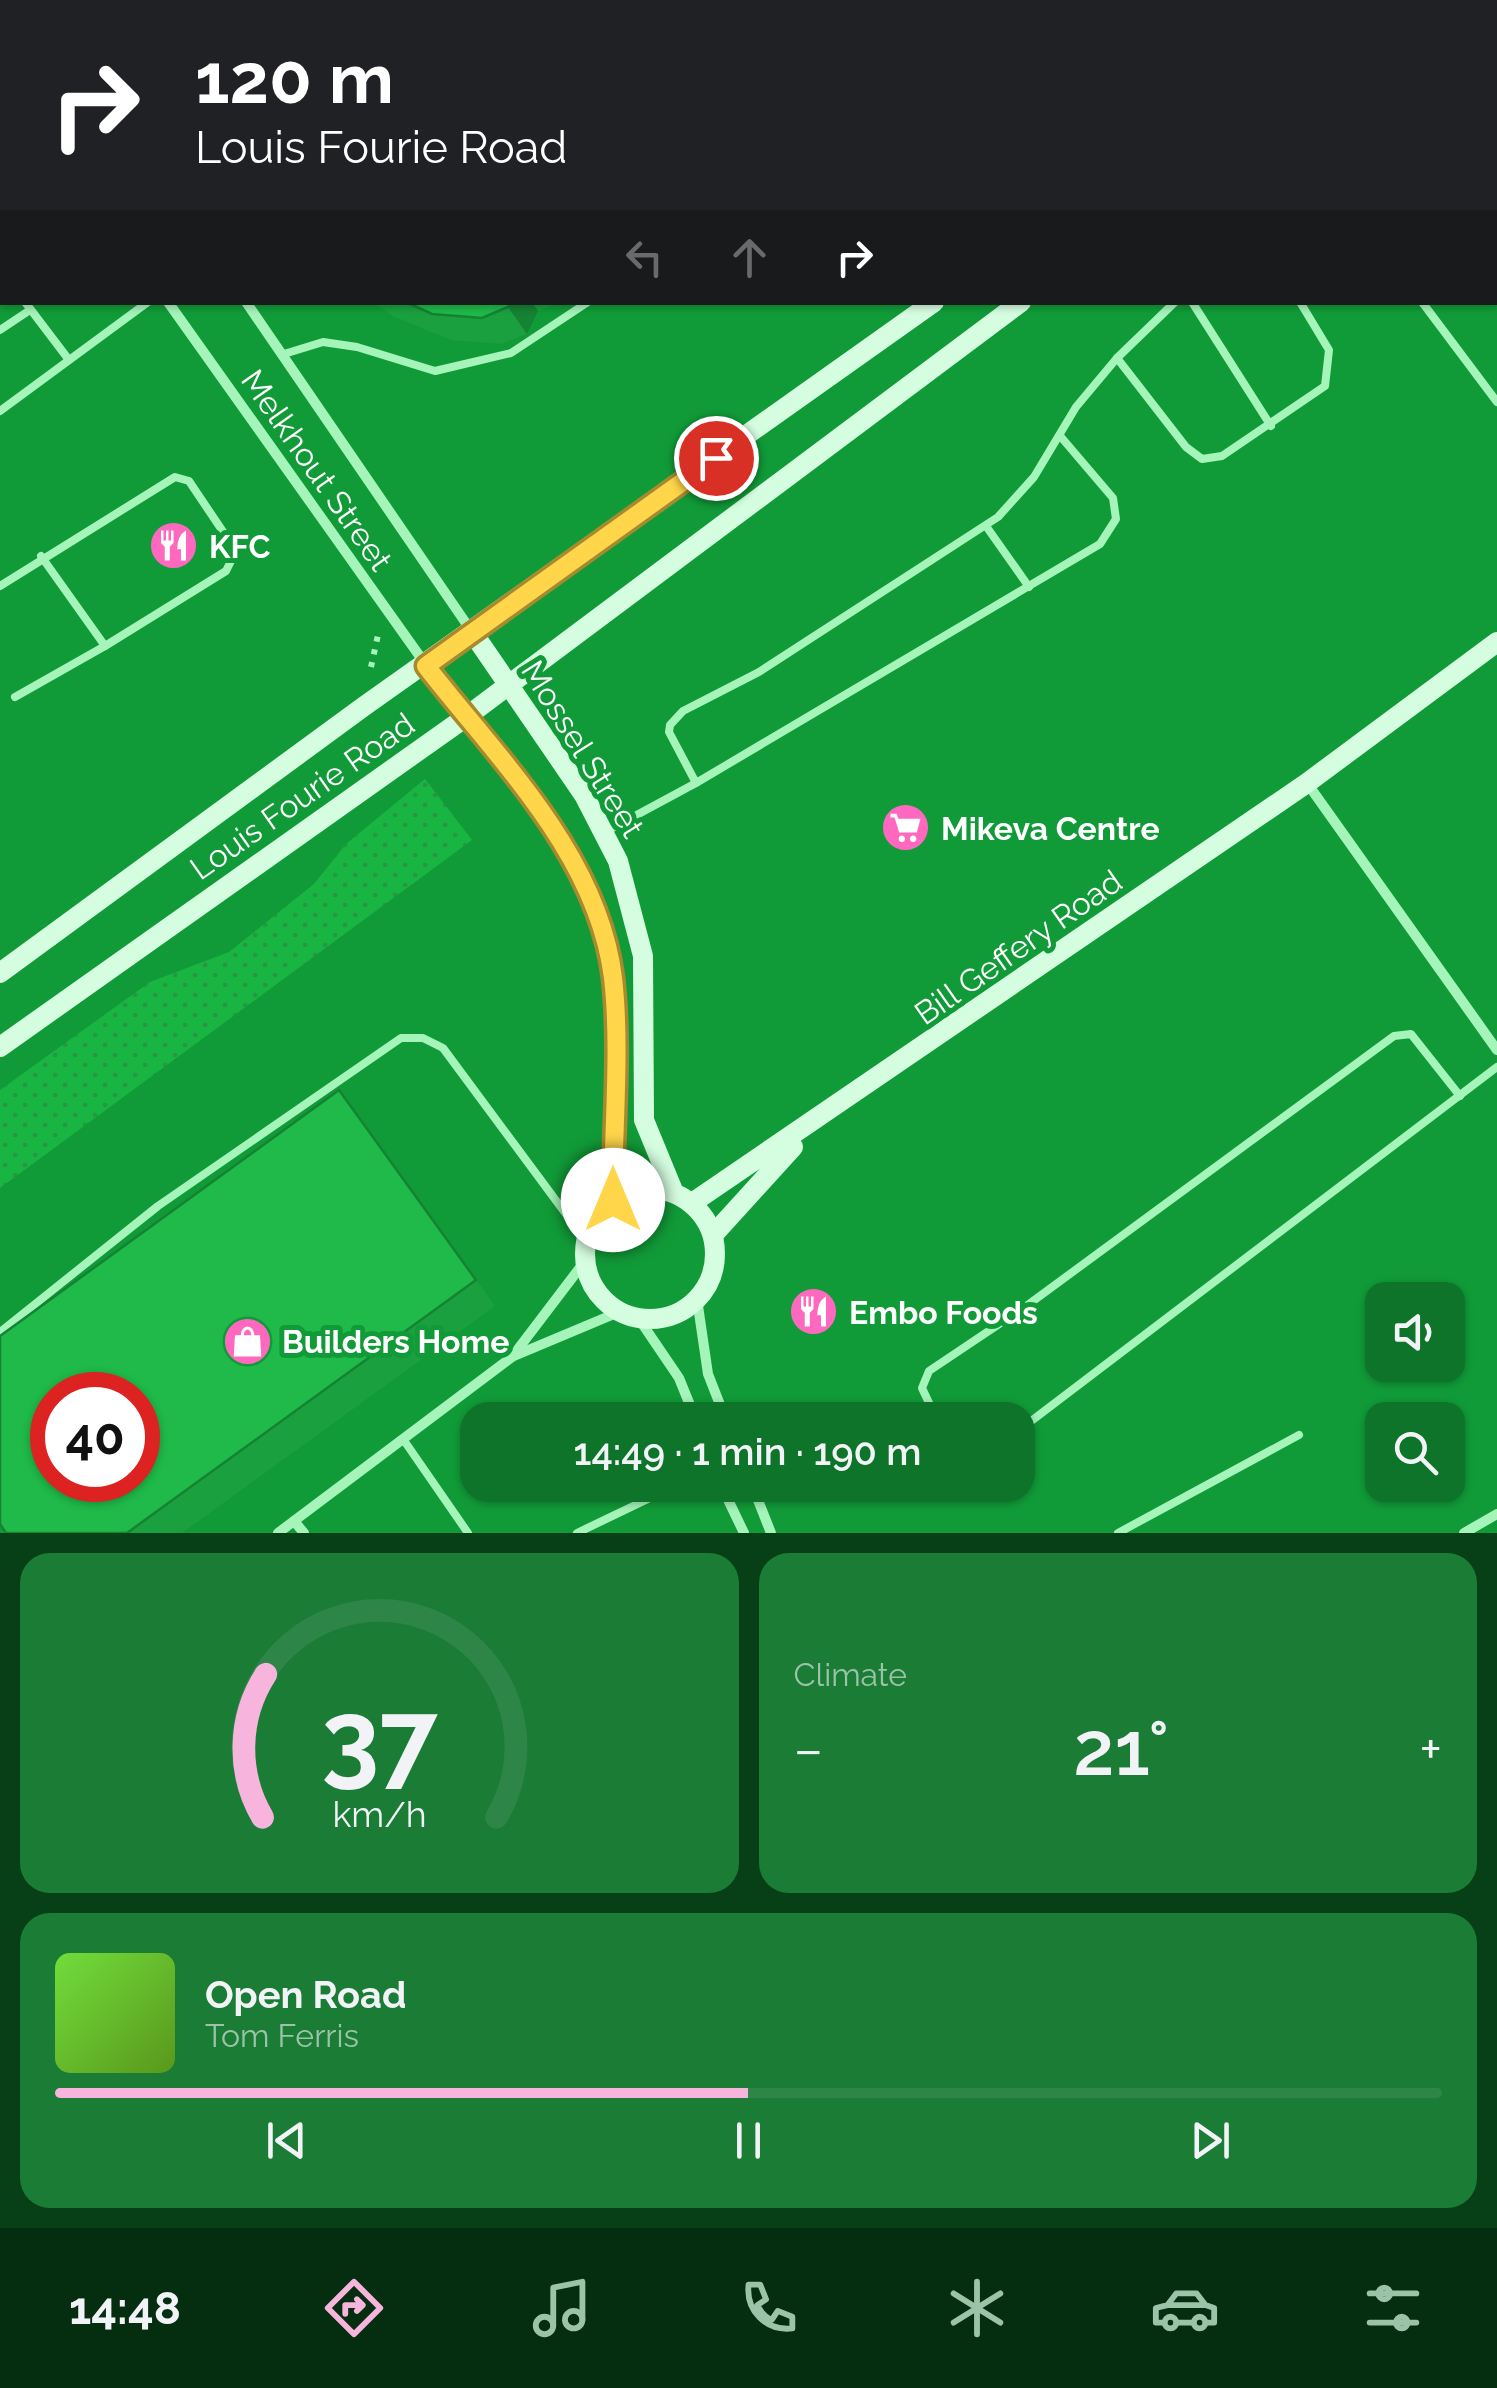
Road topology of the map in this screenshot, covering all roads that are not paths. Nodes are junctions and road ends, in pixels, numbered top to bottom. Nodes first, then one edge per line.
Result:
1 (144, 305) edge
2 (170, 305) edge
3 (248, 305) edge
4 (584, 305) edge
5 (930, 305) edge
6 (1017, 305) edge
7 (1172, 305) edge
8 (1194, 305) edge
9 (1302, 305) edge
10 (1424, 305) edge
11 (28, 306) edge
12 (0, 330) edge
13 (284, 354) junction
14 (1117, 358) junction
15 (70, 360) junction
16 (1497, 402) edge
17 (0, 411) edge
18 (1271, 426) junction
19 (1061, 437) junction
20 (986, 526) junction
21 (42, 556) junction
22 (0, 586) edge
23 (1029, 587) junction
24 (473, 633) junction
25 (1497, 642) edge
26 (105, 646) junction
27 (426, 666) junction
28 (510, 684) junction
29 (15, 697) dead end
30 (466, 717) junction
31 (696, 783) junction
32 (1307, 784) junction
33 (605, 832) junction
34 (0, 973) edge
35 (0, 1047) edge
36 (1497, 1050) edge
37 (1497, 1067) edge
38 (1460, 1096) junction
39 (814, 1124) junction
40 (683, 1198) junction
41 (613, 1200) junction
42 (713, 1234) junction
43 (586, 1251) junction
44 (698, 1299) junction
45 (629, 1315) junction
46 (0, 1332) edge
47 (512, 1357) junction
48 (689, 1402) edge
49 (719, 1402) edge
50 (929, 1402) edge
51 (1035, 1419) edge
52 (1299, 1435) dead end
53 (403, 1438) junction
54 (642, 1502) edge
55 (730, 1502) edge
56 (759, 1502) edge
57 (1497, 1514) edge
58 (294, 1520) junction
59 (278, 1533) edge
60 (304, 1533) edge
61 (468, 1533) edge
62 (577, 1533) edge
63 (744, 1533) edge
64 (771, 1533) edge
65 (1118, 1533) edge
66 (1464, 1533) edge

1 - 15 lane
2 - 27 street, Melkhout Street
3 - 13 street, Melkhout Street
4 - 13 lane
5 - 24 street, Louis Fourie Road
6 - 28 street, Louis Fourie Road
7 - 14 lane
8 - 18 lane
9 - 18 lane
10 - 16 lane
11 - 12 lane
11 - 15 lane
13 - 24 street, Melkhout Street
14 - 18 lane
14 - 19 lane
15 - 17 lane
19 - 20 lane
19 - 23 lane
20 - 23 lane
20 - 31 lane
21 - 22 lane
21 - 26 lane
21 - 26 lane
23 - 31 lane
24 - 27 street, Louis Fourie Road
24 - 28 street, Mossel Street
25 - 32 street, Bill Geffery Road
26 - 29 lane
27 - 30 street, Mossel Street
27 - 34 street, Louis Fourie Road
28 - 30 street, Louis Fourie Road
28 - 33 street, Mossel Street
30 - 35 street, Louis Fourie Road
30 - 41 street, Mossel Street
31 - 33 lane
32 - 36 street
32 - 39 street, Bill Geffery Road
33 - 40 street, Mossel Street
37 - 38 lane
38 - 50 lane
38 - 51 lane
39 - 40 street, Bill Geffery Road
39 - 42 street, Bill Geffery Road
40 - 41 street
40 - 42 street
41 - 43 street
42 - 44 street
43 - 45 street
43 - 46 lane
43 - 47 street
44 - 45 street
44 - 49 street
45 - 47 street
45 - 48 street
47 - 53 street
52 - 65 lane
53 - 58 street
53 - 61 lane
54 - 62 lane
55 - 63 street
56 - 64 street
57 - 66 street
58 - 59 street
58 - 60 street

